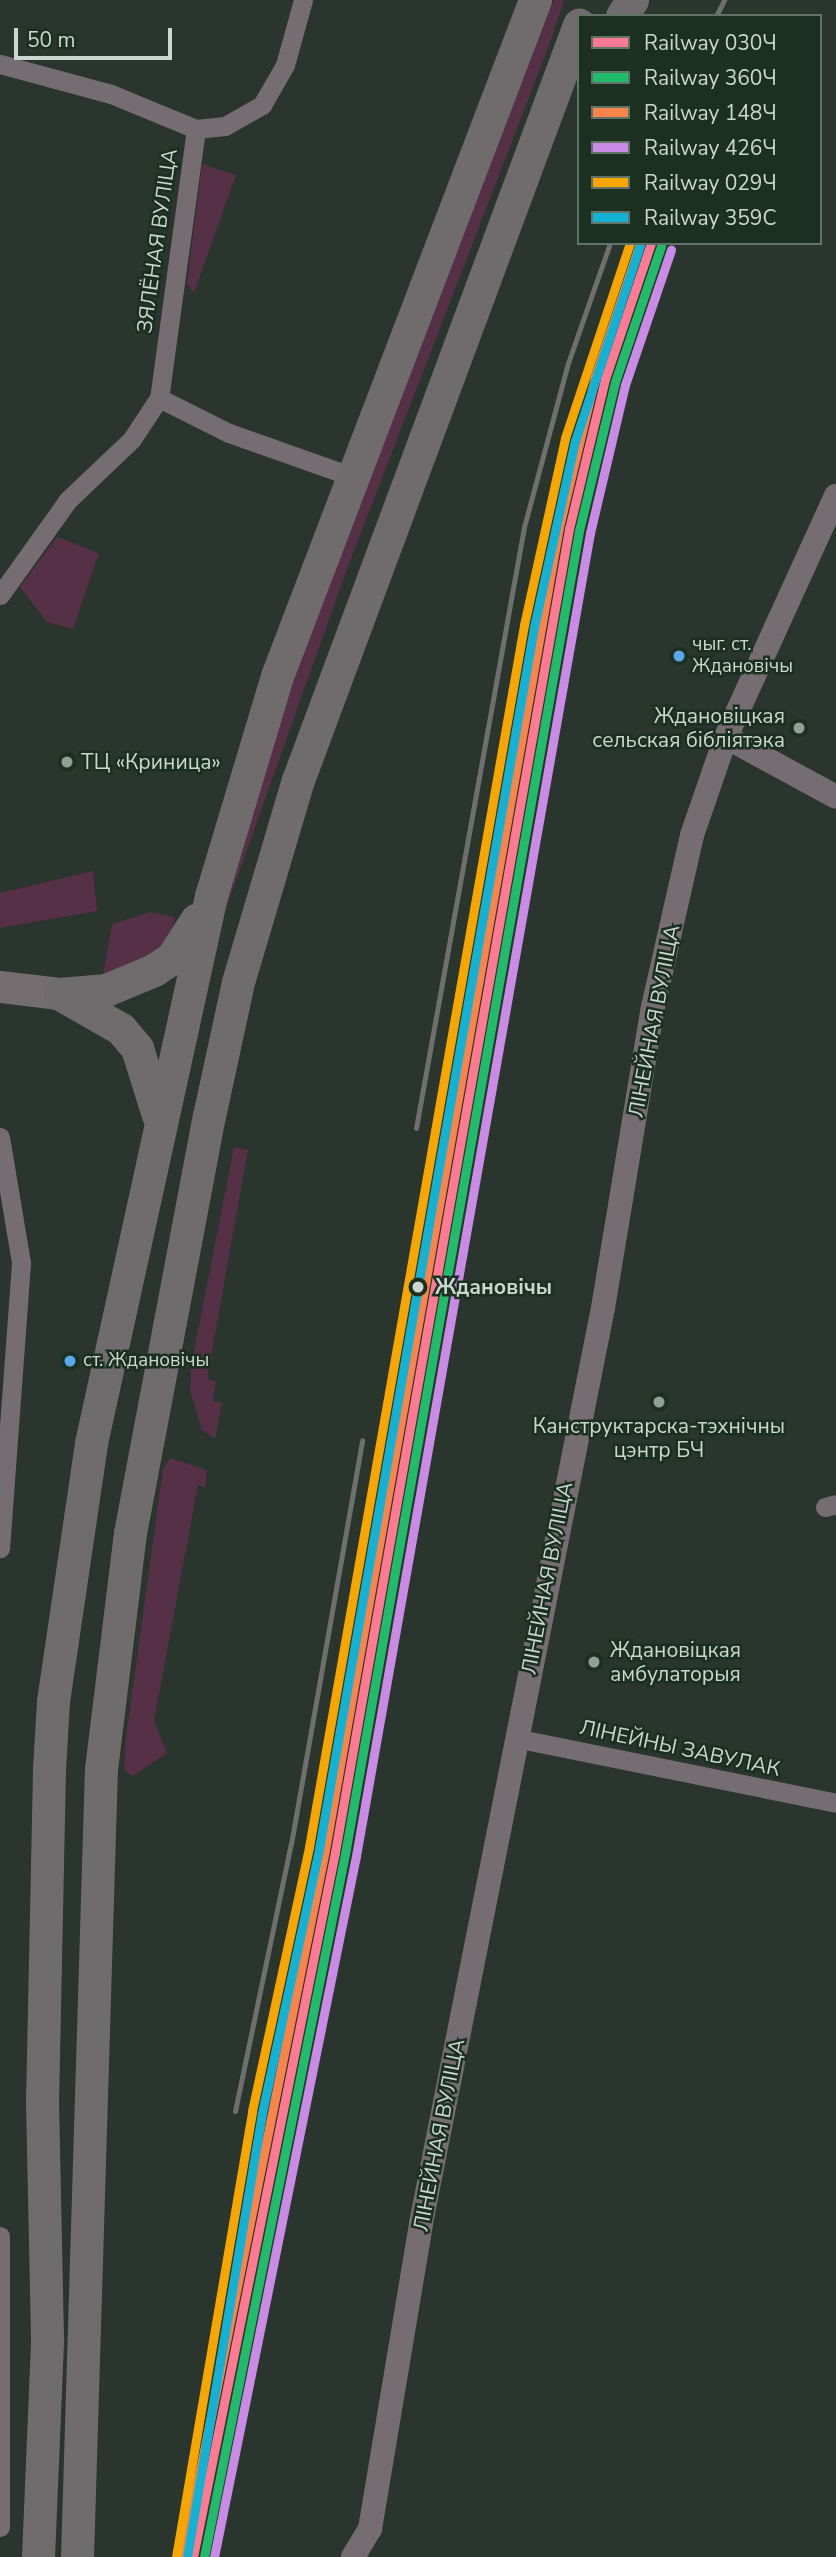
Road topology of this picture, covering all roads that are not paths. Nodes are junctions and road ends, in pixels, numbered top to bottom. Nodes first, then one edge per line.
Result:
1 (303, 0) edge
2 (535, 0) edge
3 (577, 30) edge
4 (0, 64) edge
5 (577, 90) edge
6 (196, 129) junction
7 (524, 176) junction
8 (159, 398) junction
9 (353, 477) junction
10 (836, 496) edge
11 (0, 595) edge
12 (726, 737) junction
13 (836, 797) edge
14 (211, 896) junction
15 (0, 987) edge
16 (60, 994) junction
17 (158, 1117) junction
18 (0, 1137) edge
19 (0, 1548) edge
20 (515, 1738) junction
21 (836, 1803) edge
22 (0, 2236) edge
23 (1, 2298) edge
24 (0, 2527) edge
25 (38, 2557) edge
26 (77, 2557) edge
27 (354, 2557) edge

1 - 6 street
2 - 9 highway
3 - 7 highway
4 - 6 street, ЗЯЛЁНАЯ ВУЛІЦА
5 - 7 highway
6 - 8 street, ЗЯЛЁНАЯ ВУЛІЦА
7 - 26 highway
8 - 9 street
8 - 11 street
9 - 14 highway
10 - 12 street, ЛІНЕЙНАЯ ВУЛІЦА
12 - 13 street
12 - 20 street, ЛІНЕЙНАЯ ВУЛІЦА
14 - 16 highway
14 - 17 highway
15 - 16 main road
16 - 17 highway
17 - 25 highway
18 - 19 street
20 - 21 street, ЛІНЕЙНЫ ЗАВУЛАК
20 - 27 street, ЛІНЕЙНАЯ ВУЛІЦА
22 - 23 street
23 - 24 street

